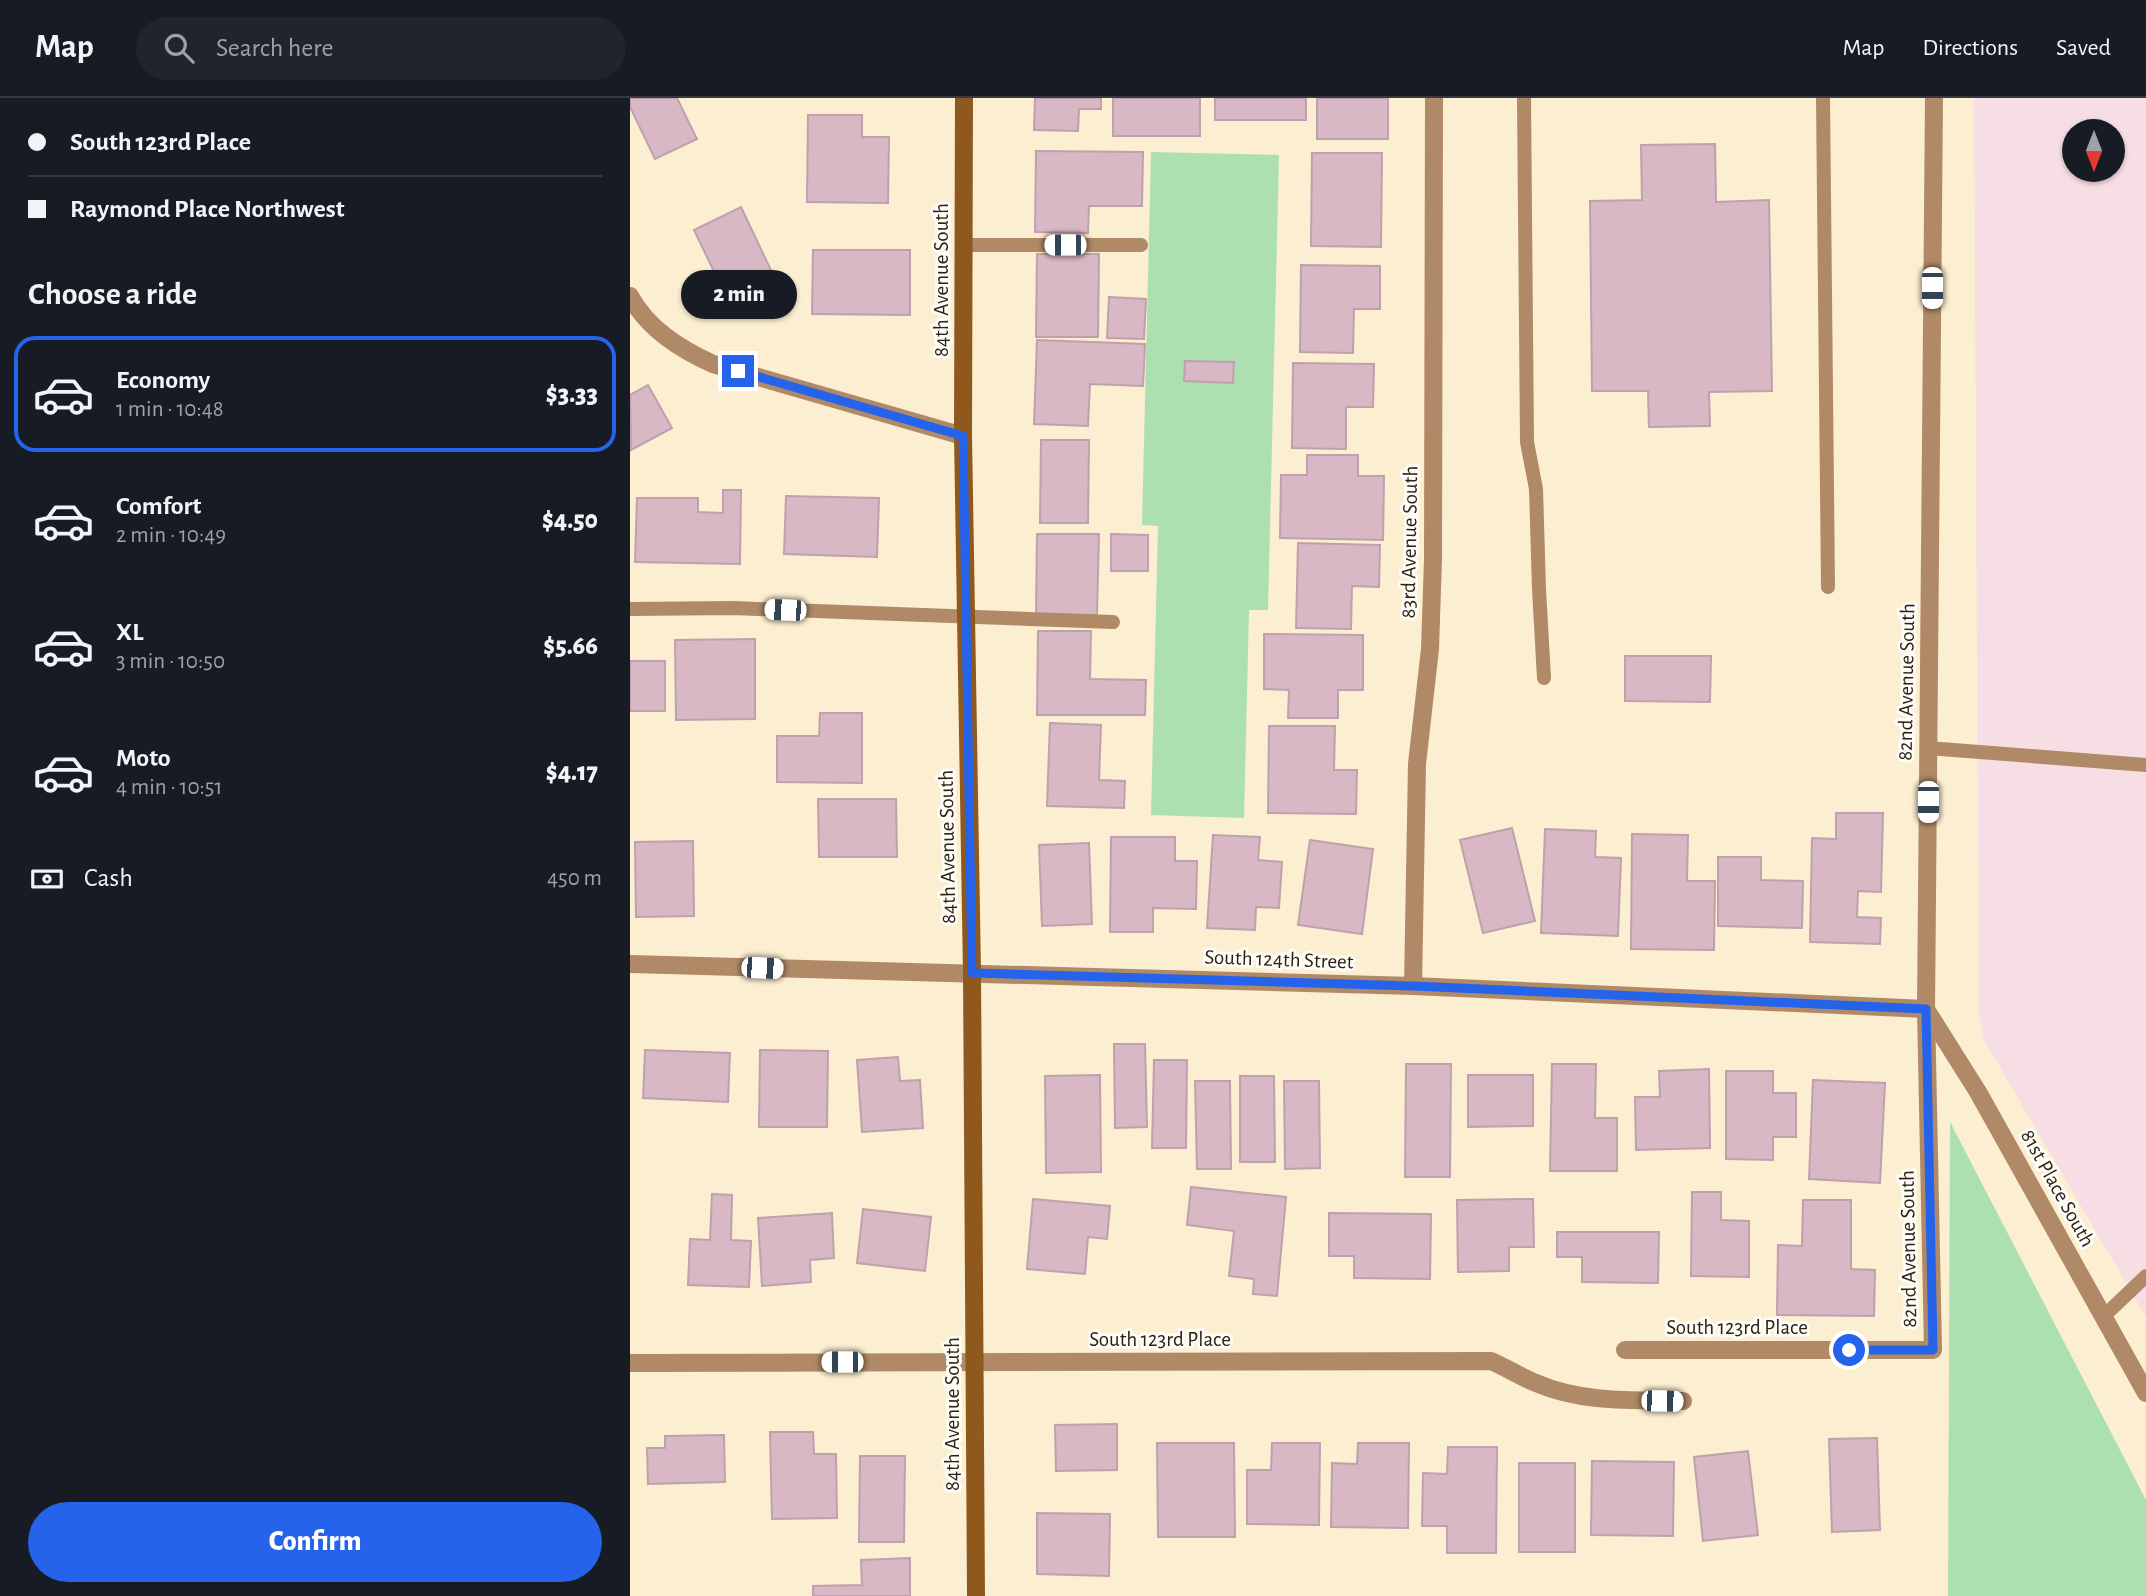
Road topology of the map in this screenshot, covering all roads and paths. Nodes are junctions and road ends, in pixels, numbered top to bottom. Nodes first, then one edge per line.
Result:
1 (964, 98) edge
2 (1434, 98) edge
3 (1524, 98) edge
4 (1823, 98) edge
5 (1934, 98) edge
6 (964, 245) junction
7 (1141, 245) dead end
8 (630, 296) edge
9 (963, 436) junction
10 (1828, 587) dead end
11 (630, 609) edge
12 (966, 617) junction
13 (1113, 622) dead end
14 (1544, 678) dead end
15 (1928, 748) junction
16 (2146, 765) edge
17 (630, 964) edge
18 (972, 973) junction
19 (1413, 986) junction
20 (1926, 1009) junction
21 (2146, 1276) edge
22 (2104, 1316) junction
23 (1625, 1350) dead end
24 (1933, 1350) joint
25 (974, 1362) junction
26 (630, 1363) edge
27 (2146, 1393) edge
28 (1683, 1401) dead end
29 (976, 1596) edge

1 - 6 street, 84th Avenue South
2 - 19 street, 83rd Avenue South
3 - 14 lane
4 - 10 lane
5 - 15 street, 82nd Avenue South
6 - 7 lane
6 - 9 street, 84th Avenue South
8 - 9 street
9 - 12 street, 84th Avenue South
11 - 12 lane
12 - 13 lane
12 - 18 street, 84th Avenue South
15 - 16 lane
15 - 20 street, 82nd Avenue South
17 - 18 street, South 124th Street
18 - 19 street, South 124th Street
18 - 25 street, 84th Avenue South
19 - 20 street, South 124th Street
20 - 22 street, 81st Place South
20 - 24 street, 82nd Avenue South
21 - 22 lane
22 - 27 street, 81st Place South
23 - 24 street, South 123rd Place
25 - 26 street, South 123rd Place
25 - 28 street, South 123rd Place
25 - 29 street, 84th Avenue South

